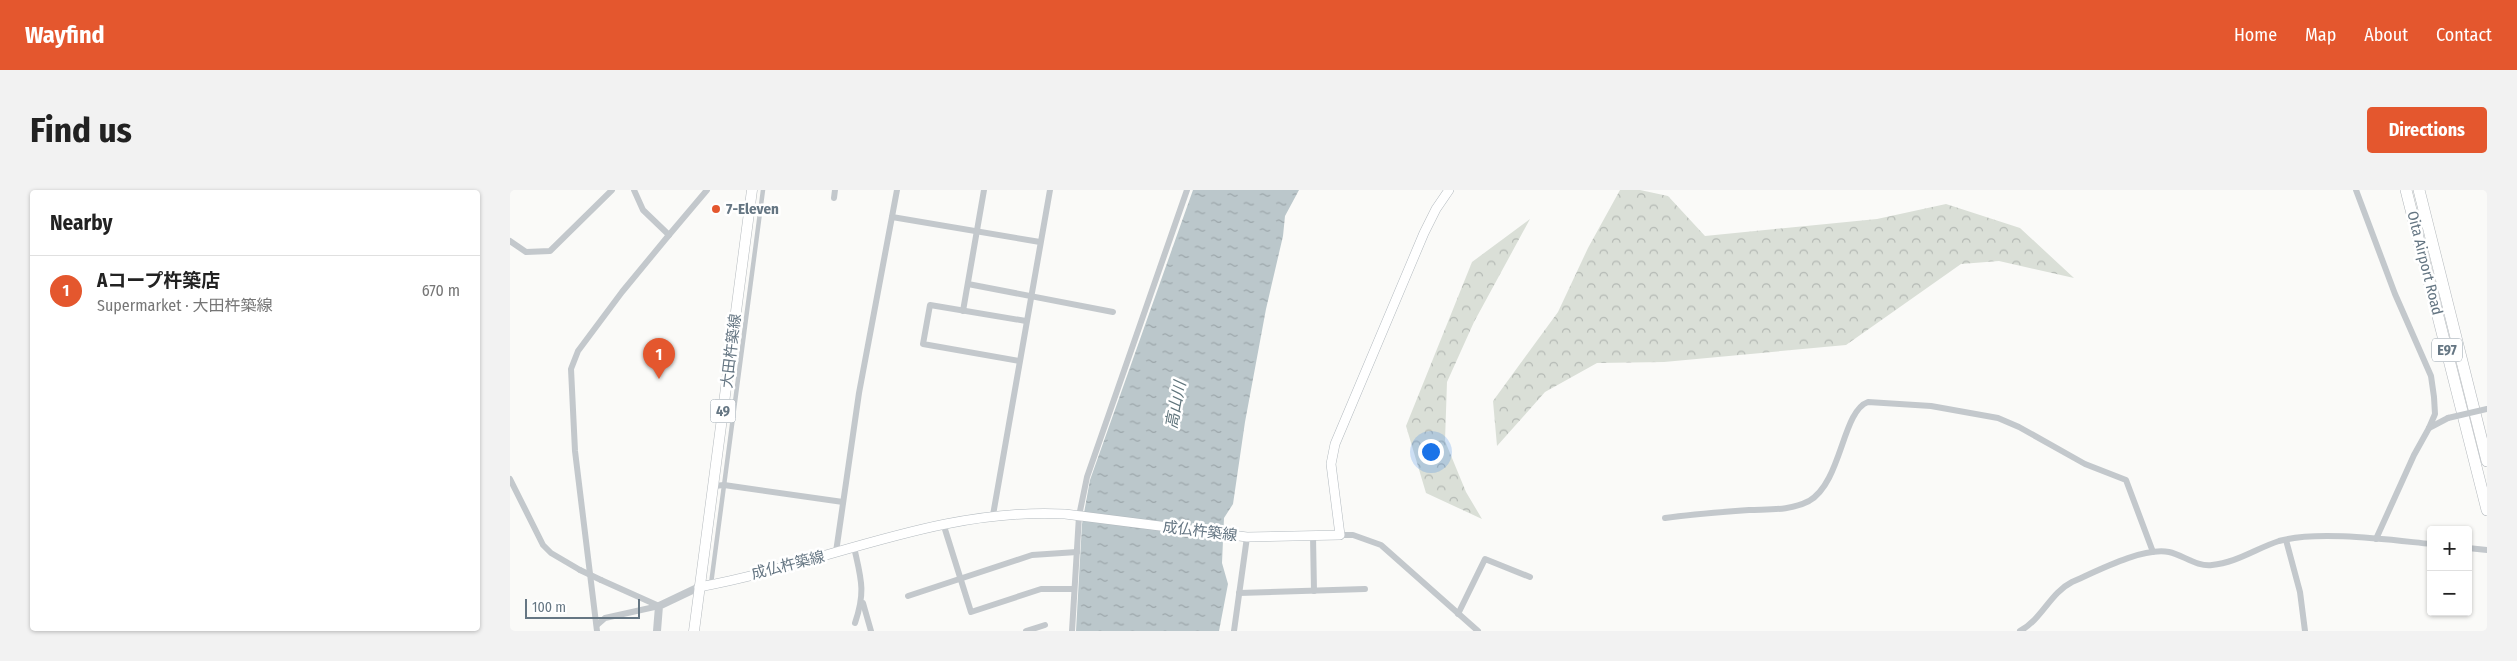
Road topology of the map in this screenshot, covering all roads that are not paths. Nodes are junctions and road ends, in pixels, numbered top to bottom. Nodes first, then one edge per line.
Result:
1 (612, 190) edge
2 (634, 190) edge
3 (707, 190) edge
4 (752, 190) edge
5 (762, 190) edge
6 (835, 190) edge
7 (897, 190) edge
8 (984, 190) edge
9 (1050, 190) edge
10 (1187, 190) edge
11 (1449, 190) edge
12 (2356, 190) edge
13 (2406, 190) edge
14 (2419, 190) edge
15 (834, 198) dead end
16 (892, 217) junction
17 (977, 232) junction
18 (669, 235) junction
19 (510, 241) edge
20 (1040, 242) junction
21 (968, 284) junction
22 (1030, 298) junction
23 (963, 311) junction
24 (1113, 312) dead end
25 (1026, 322) junction
26 (1019, 361) junction
27 (2487, 409) edge
28 (2429, 428) junction
29 (2487, 461) edge
30 (510, 479) edge
31 (719, 486) junction
32 (843, 502) junction
33 (2487, 510) edge
34 (993, 516) junction
35 (1079, 516) junction
36 (1665, 518) dead end
37 (943, 523) junction
38 (1340, 535) junction
39 (1314, 536) junction
40 (1247, 537) junction
41 (2376, 539) junction
42 (2286, 540) junction
43 (2427, 544) edge
44 (854, 547) junction
45 (836, 552) junction
46 (1077, 552) junction
47 (2153, 552) junction
48 (1530, 577) dead end
49 (960, 579) junction
50 (711, 584) junction
51 (699, 586) junction
52 (1074, 589) junction
53 (1365, 589) dead end
54 (1314, 591) junction
55 (1239, 594) junction
56 (908, 596) dead end
57 (862, 600) junction
58 (659, 606) junction
59 (1458, 614) junction
60 (855, 623) dead end
61 (1045, 625) dead end
62 (597, 628) edge
63 (657, 631) edge
64 (694, 631) edge
65 (871, 631) edge
66 (1026, 631) edge
67 (1072, 631) edge
68 (1234, 631) edge
69 (1478, 631) edge
70 (2020, 631) edge
71 (2306, 631) edge

1 - 19 street
2 - 18 street
3 - 18 street
4 - 31 main road, 大田杵築線 / 49
5 - 31 street
6 - 15 street
7 - 16 street
8 - 17 street
9 - 20 street
10 - 35 street
11 - 38 main road
12 - 28 street
13 - 33 highway, Oita Airport Road / E97
14 - 29 highway, Oita Airport Road / E97
16 - 17 street
16 - 32 street
17 - 20 street
17 - 21 street
18 - 62 street
20 - 22 street
21 - 22 street
21 - 23 street
22 - 24 street
22 - 25 street
23 - 25 street
23 - 26 street
25 - 26 street
26 - 34 street
27 - 28 street, bridge
28 - 41 street
30 - 58 street, bridge
31 - 32 street
31 - 50 street
31 - 51 main road, 大田杵築線 / 49
32 - 45 street
34 - 35 main road, 成仏杵築線
34 - 37 main road, 成仏杵築線
35 - 40 main road, 成仏杵築線
35 - 46 street
36 - 47 street
37 - 44 main road, 成仏杵築線
37 - 49 street
38 - 39 main road, 成仏杵築線
38 - 59 street
39 - 40 main road, 成仏杵築線
39 - 54 street
40 - 55 street
41 - 42 street
41 - 43 street
42 - 47 street
42 - 71 street
44 - 45 main road, 成仏杵築線
44 - 57 street
45 - 50 main road, 成仏杵築線
46 - 49 street
46 - 52 street
47 - 70 street
48 - 59 street
49 - 52 street
49 - 56 street
50 - 51 main road, 成仏杵築線
51 - 58 street
51 - 64 main road, 大田杵築線 / 49
52 - 67 street
53 - 54 street
54 - 55 street
55 - 68 street
57 - 60 street
57 - 65 street
58 - 62 street
58 - 63 street
59 - 69 street
61 - 66 street

